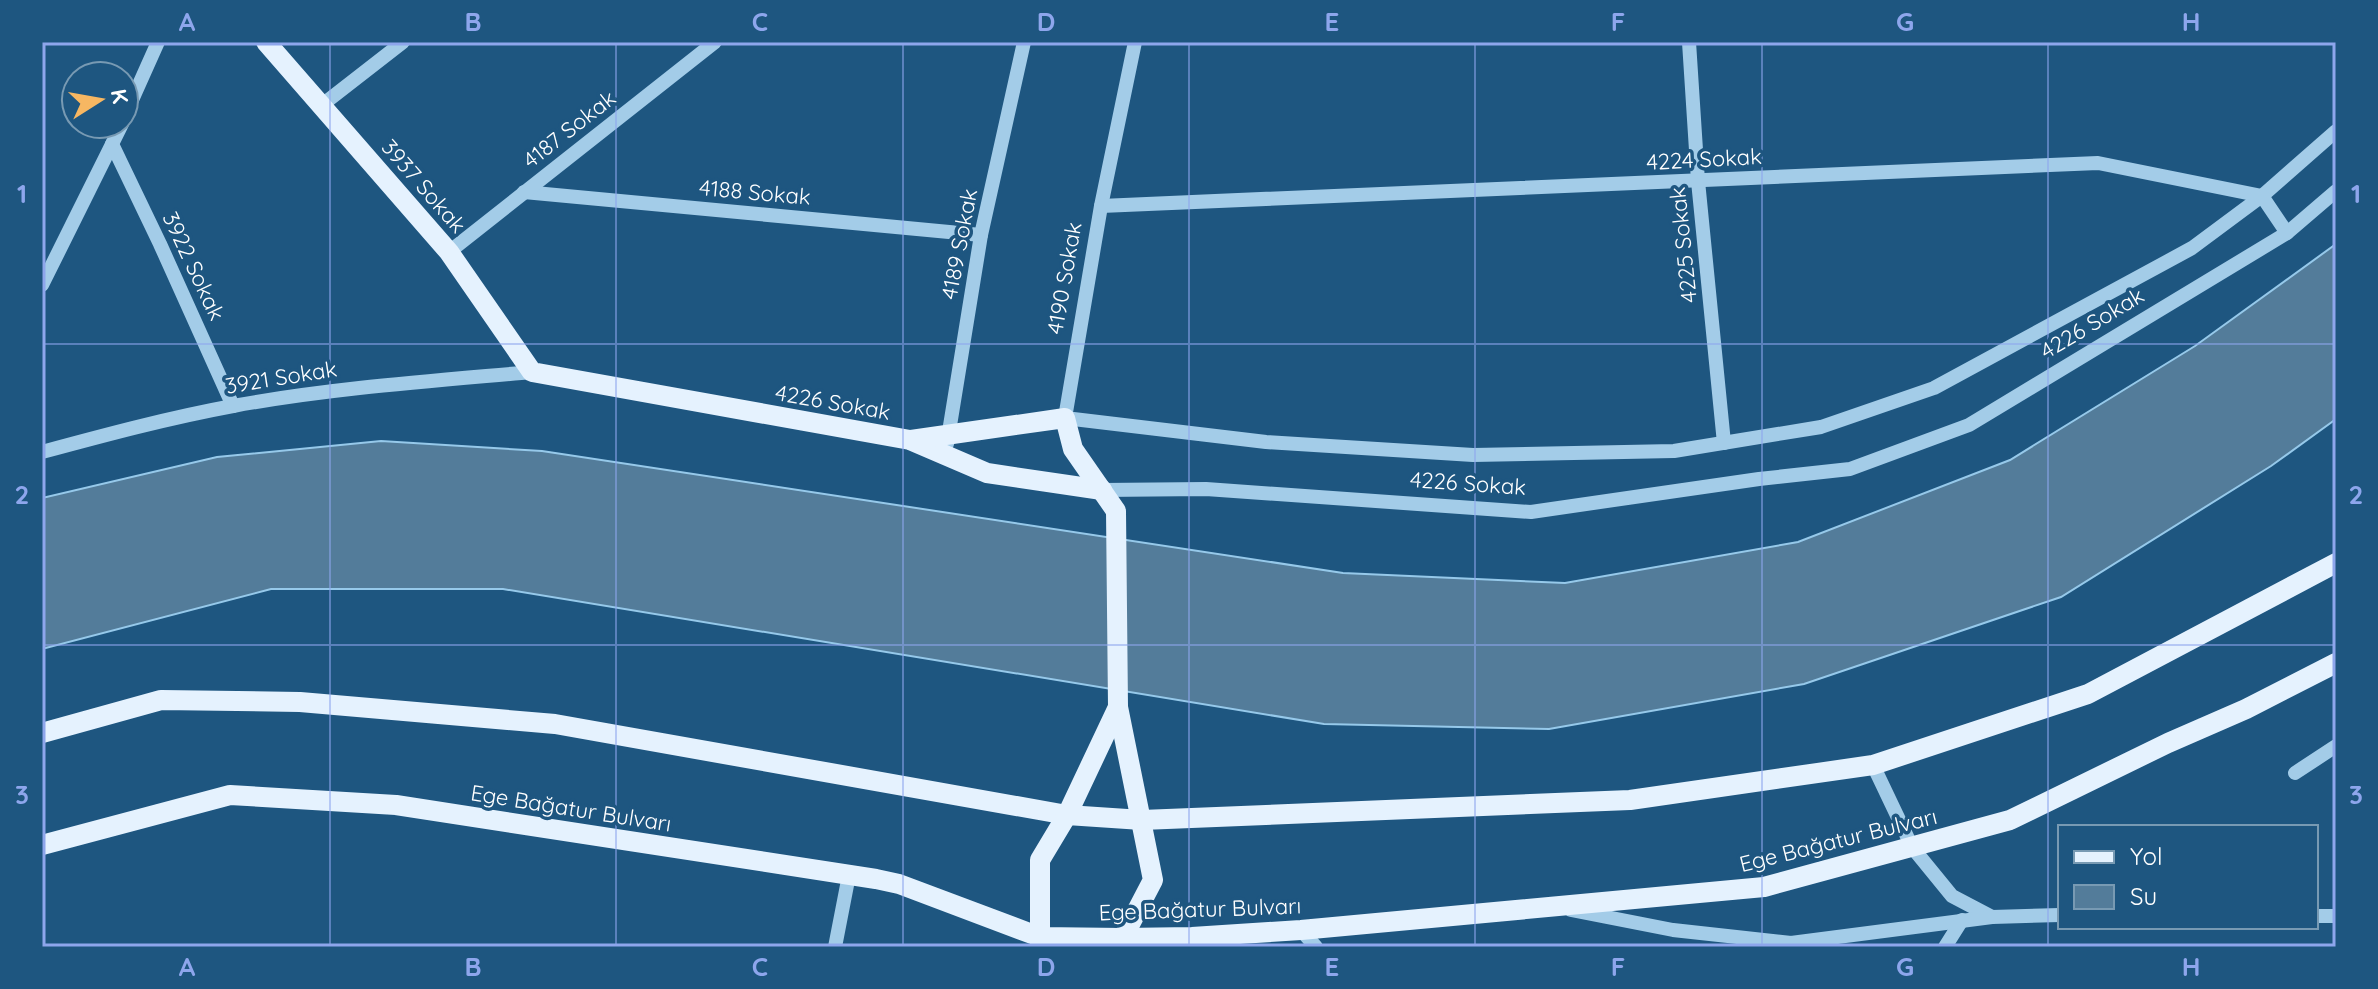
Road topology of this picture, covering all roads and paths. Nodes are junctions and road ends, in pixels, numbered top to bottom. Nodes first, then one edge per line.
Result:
1 (158, 42) edge
2 (266, 42) edge
3 (403, 42) edge
4 (715, 42) edge
5 (1024, 42) edge
6 (1135, 42) edge
7 (1689, 42) edge
8 (140, 82) edge
9 (322, 105) junction
10 (2336, 131) edge
11 (114, 140) edge
12 (112, 144) junction
13 (1698, 181) junction
14 (2336, 191) edge
15 (524, 192) junction
16 (2262, 196) junction
17 (1101, 206) junction
18 (2287, 233) junction
19 (981, 235) junction
20 (449, 252) junction
21 (42, 285) edge
22 (532, 372) junction
23 (233, 406) junction
24 (1065, 418) junction
25 (1724, 443) junction
26 (947, 446) junction
27 (42, 452) edge
28 (1102, 490) junction
29 (2336, 563) edge
30 (2336, 663) edge
31 (1118, 707) junction
32 (42, 733) edge
33 (2336, 746) edge
34 (1873, 765) junction
35 (2295, 773) dead end
36 (1067, 815) junction
37 (1142, 820) junction
38 (42, 845) edge
39 (1912, 847) junction
40 (849, 875) junction
41 (1559, 907) junction
42 (2058, 915) edge
43 (1992, 917) junction
44 (1962, 920) junction
45 (1301, 930) junction
46 (1040, 942) edge
47 (1120, 942) edge
48 (1193, 942) edge
49 (835, 947) edge
50 (1316, 947) edge
51 (1945, 947) edge

1 - 8 street
2 - 9 main road, 3937 Sokak
3 - 9 street
4 - 15 street, 4187 Sokak
5 - 19 street, 4189 Sokak
6 - 17 street, 4190 Sokak
7 - 13 street, 4225 Sokak
9 - 20 main road, 3937 Sokak
10 - 16 street
11 - 12 street
12 - 21 street
12 - 23 street, 3922 Sokak
13 - 16 street, 4224 Sokak
13 - 17 street, 4224 Sokak
13 - 25 street, 4225 Sokak
14 - 18 street, 4226 Sokak
15 - 19 street, 4188 Sokak
15 - 20 street, 4187 Sokak
16 - 18 street
16 - 25 street
17 - 24 street, 4190 Sokak
18 - 28 street, 4226 Sokak
19 - 26 street, 4189 Sokak
20 - 22 main road, 3937 Sokak
22 - 23 street, 3921 Sokak
22 - 26 main road, 4226 Sokak
23 - 27 street, 3921 Sokak
24 - 25 street
24 - 26 main road, 4226 Sokak
24 - 28 main road, 4190 Sokak
26 - 28 main road, 4226 Sokak
28 - 31 main road, 4190 Sokak
29 - 34 main road
30 - 39 main road, Ege Bağatur Bulvarı
31 - 36 main road
31 - 37 main road
32 - 36 main road
33 - 35 street
34 - 37 main road
34 - 39 street
36 - 37 main road
36 - 46 main road
37 - 47 main road
38 - 40 main road, Ege Bağatur Bulvarı
39 - 41 main road, Ege Bağatur Bulvarı
39 - 43 street
40 - 46 main road, Ege Bağatur Bulvarı
40 - 49 street
41 - 44 street
41 - 45 main road, Ege Bağatur Bulvarı
42 - 43 street
43 - 44 street
44 - 51 street
45 - 48 main road, Ege Bağatur Bulvarı
45 - 50 street
46 - 47 main road, Ege Bağatur Bulvarı
47 - 48 main road, Ege Bağatur Bulvarı

